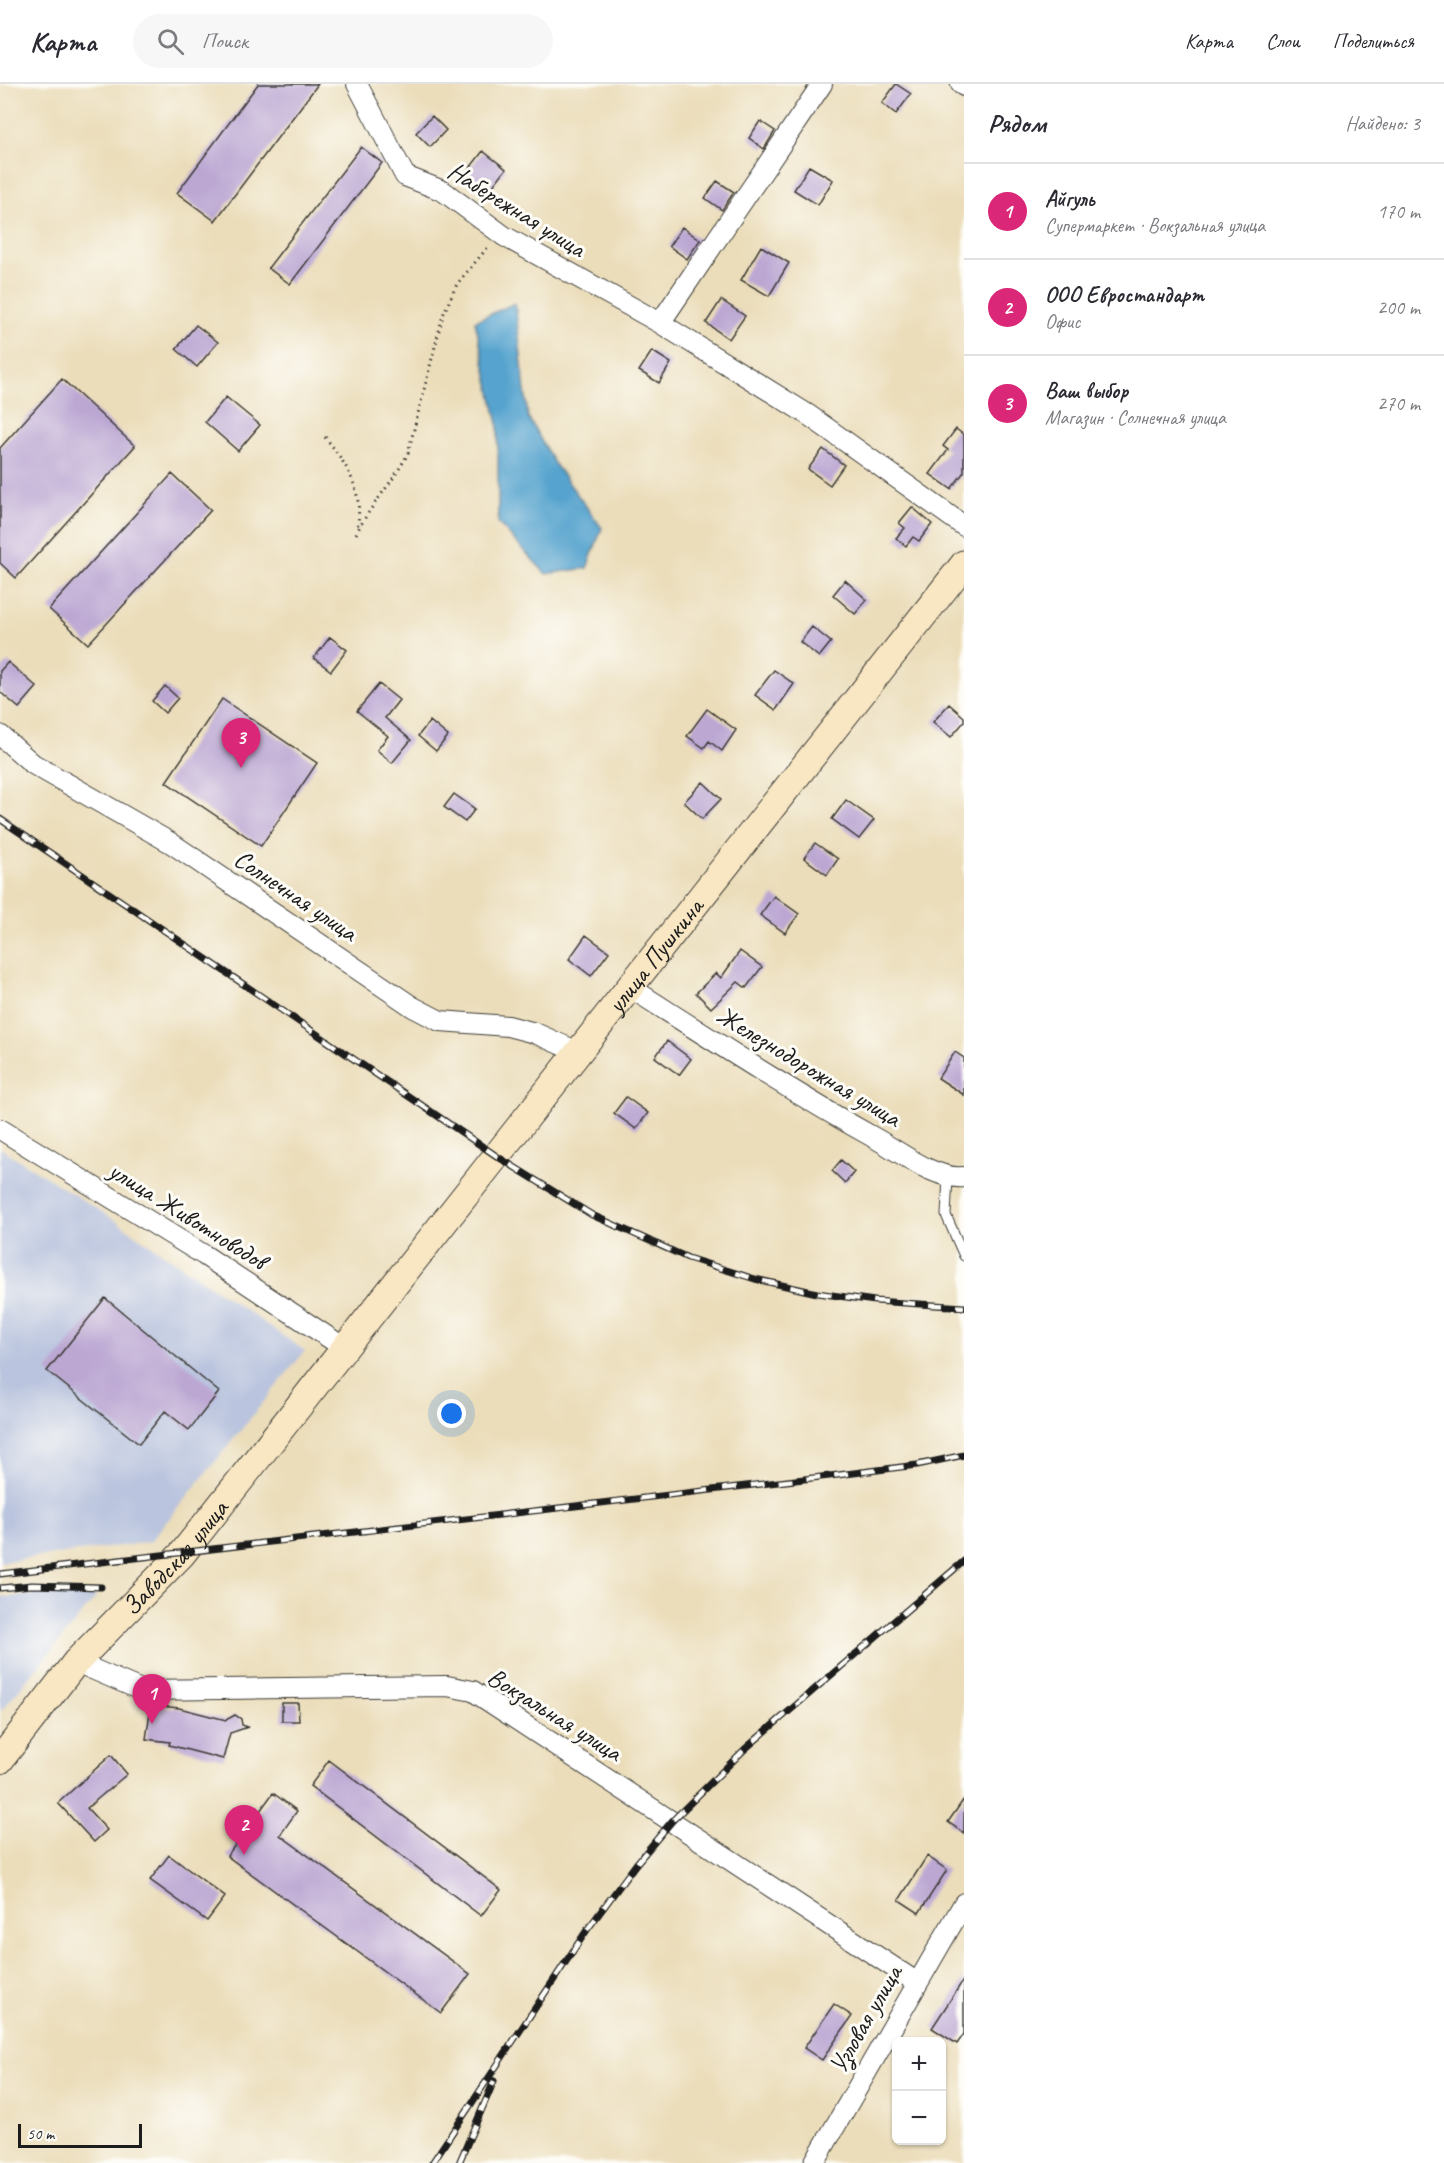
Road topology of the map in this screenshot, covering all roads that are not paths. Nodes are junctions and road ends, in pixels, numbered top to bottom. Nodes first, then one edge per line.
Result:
1 (357, 84) edge
2 (822, 84) edge
3 (660, 323) junction
4 (964, 526) edge
5 (964, 564) edge
6 (0, 735) edge
7 (631, 988) junction
8 (580, 1053) junction
9 (0, 1129) edge
10 (956, 1177) edge
11 (964, 1256) edge
12 (346, 1349) junction
13 (76, 1662) junction
14 (0, 1760) edge
15 (964, 1903) edge
16 (916, 1982) junction
17 (814, 2163) edge

1 - 3 street, Набережная улица
2 - 3 street
3 - 4 street, Набережная улица
5 - 7 main road, улица Пушкина
6 - 8 street, Солнечная улица
7 - 8 main road, улица Пушкина
7 - 10 street, Железнодорожная улица
8 - 12 main road, улица Пушкина
9 - 12 street, улица Животноводов
10 - 11 lane
12 - 13 main road, Заводская улица
13 - 14 main road, Заводская улица
13 - 16 street, Вокзальная улица
15 - 16 street, Узловая улица
16 - 17 street, Узловая улица

